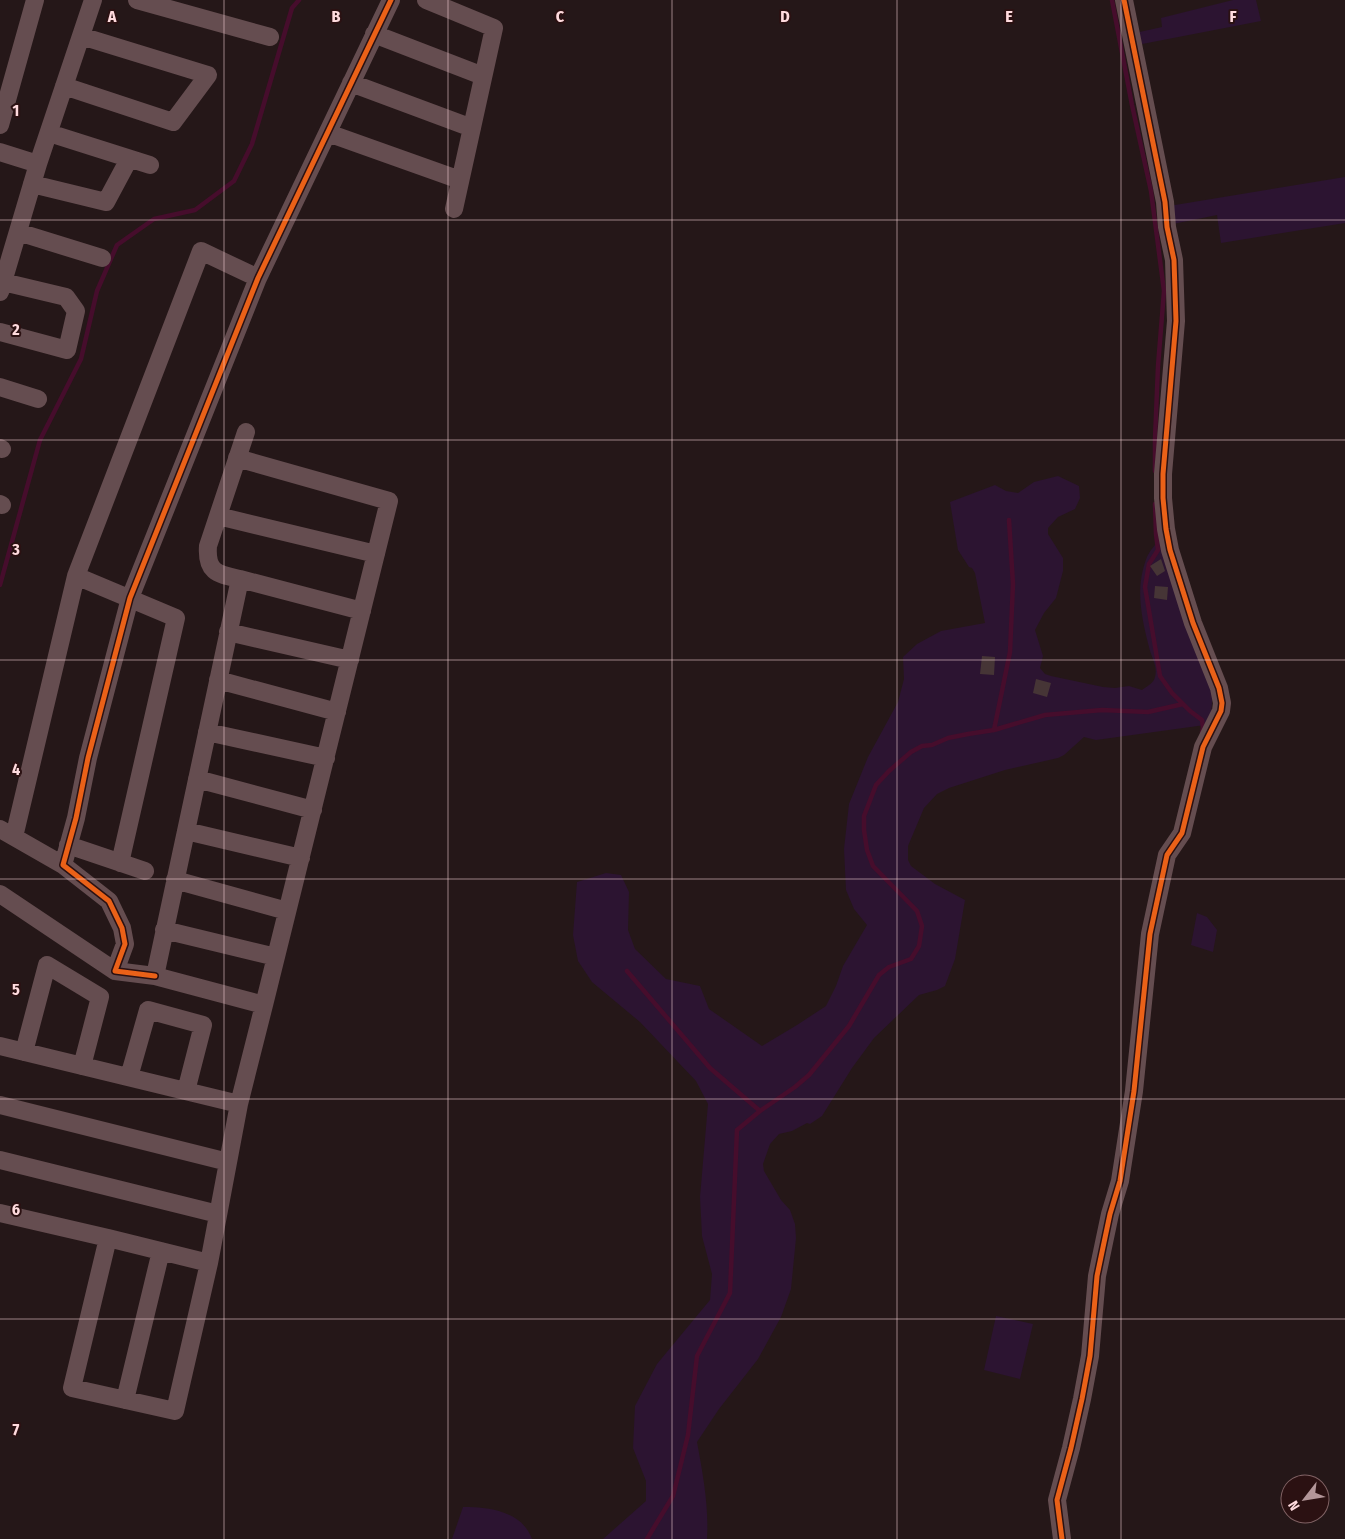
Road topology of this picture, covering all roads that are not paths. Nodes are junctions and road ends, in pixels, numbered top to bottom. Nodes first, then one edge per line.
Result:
1 (35, 0) edge
2 (93, 0) edge
3 (137, 0) edge
4 (391, 0) edge
5 (426, 0) edge
6 (1124, 0) edge
7 (374, 34) junction
8 (80, 36) junction
9 (270, 37) dead end
10 (483, 76) junction
11 (351, 83) junction
12 (64, 86) junction
13 (0, 125) edge
14 (472, 128) junction
15 (48, 133) junction
16 (328, 133) junction
17 (0, 152) edge
18 (129, 159) junction
19 (38, 164) junction
20 (150, 165) dead end
21 (460, 180) junction
22 (32, 184) junction
23 (454, 209) dead end
24 (18, 232) junction
25 (102, 258) dead end
26 (258, 278) junction
27 (1, 287) edge
28 (0, 332) edge
29 (0, 387) edge
30 (38, 399) dead end
31 (246, 432) dead end
32 (237, 458) junction
33 (218, 516) junction
34 (376, 554) junction
35 (76, 576) junction
36 (240, 579) junction
37 (130, 598) junction
38 (362, 611) junction
39 (228, 632) junction
40 (350, 660) junction
41 (218, 680) junction
42 (337, 712) junction
43 (207, 732) junction
44 (326, 758) junction
45 (197, 779) junction
46 (313, 810) junction
47 (186, 831) junction
48 (7, 833) edge
49 (68, 845) junction
50 (300, 858) junction
51 (120, 863) junction
52 (63, 865) junction
53 (145, 871) dead end
54 (175, 880) junction
55 (0, 894) edge
56 (287, 911) junction
57 (164, 930) junction
58 (276, 957) junction
59 (115, 971) junction
60 (155, 976) junction
61 (264, 1004) junction
62 (0, 1046) edge
63 (24, 1052) junction
64 (82, 1066) junction
65 (129, 1077) junction
66 (186, 1091) junction
67 (239, 1104) junction
68 (0, 1105) edge
69 (0, 1160) edge
70 (228, 1162) junction
71 (0, 1213) edge
72 (218, 1214) junction
73 (108, 1238) junction
74 (160, 1251) junction
75 (209, 1263) junction
76 (125, 1400) junction
77 (1062, 1539) edge

1 - 13 street
2 - 8 street
3 - 9 street
4 - 7 street
5 - 10 street
6 - 77 street
7 - 10 street
7 - 11 street
8 - 12 street
8 - 12 street
10 - 14 street
11 - 14 street
11 - 16 street
12 - 15 street
14 - 21 street
15 - 18 street
15 - 19 street
16 - 21 street
16 - 26 street
17 - 19 street
18 - 20 street
18 - 22 street
19 - 22 street
21 - 23 street
22 - 24 street
24 - 25 street
24 - 27 street
26 - 35 street
26 - 37 street
27 - 28 street
29 - 30 street
31 - 32 street
32 - 33 street
32 - 34 street
33 - 34 street
33 - 36 street
34 - 38 street
35 - 37 street
35 - 48 street
36 - 38 street
36 - 39 street
37 - 49 street
37 - 51 street
38 - 40 street
39 - 40 street
39 - 41 street
40 - 42 street
41 - 42 street
41 - 43 street
42 - 44 street
43 - 44 street
43 - 45 street
44 - 46 street
45 - 46 street
45 - 47 street
46 - 50 street
47 - 50 street
47 - 54 street
48 - 52 street
49 - 51 street
49 - 52 street
50 - 56 street
51 - 53 street
52 - 59 street
54 - 56 street
54 - 57 street
55 - 59 street
56 - 58 street
57 - 58 street
57 - 60 street
58 - 61 street
59 - 60 street
60 - 61 street
61 - 67 street
62 - 63 street
63 - 64 street
63 - 64 street
64 - 65 street
65 - 66 street
65 - 66 street
66 - 67 street
67 - 70 street
68 - 70 street
69 - 72 street
70 - 72 street
71 - 73 street
72 - 75 street
73 - 74 street
73 - 76 street
74 - 75 street
74 - 76 street
75 - 76 street

